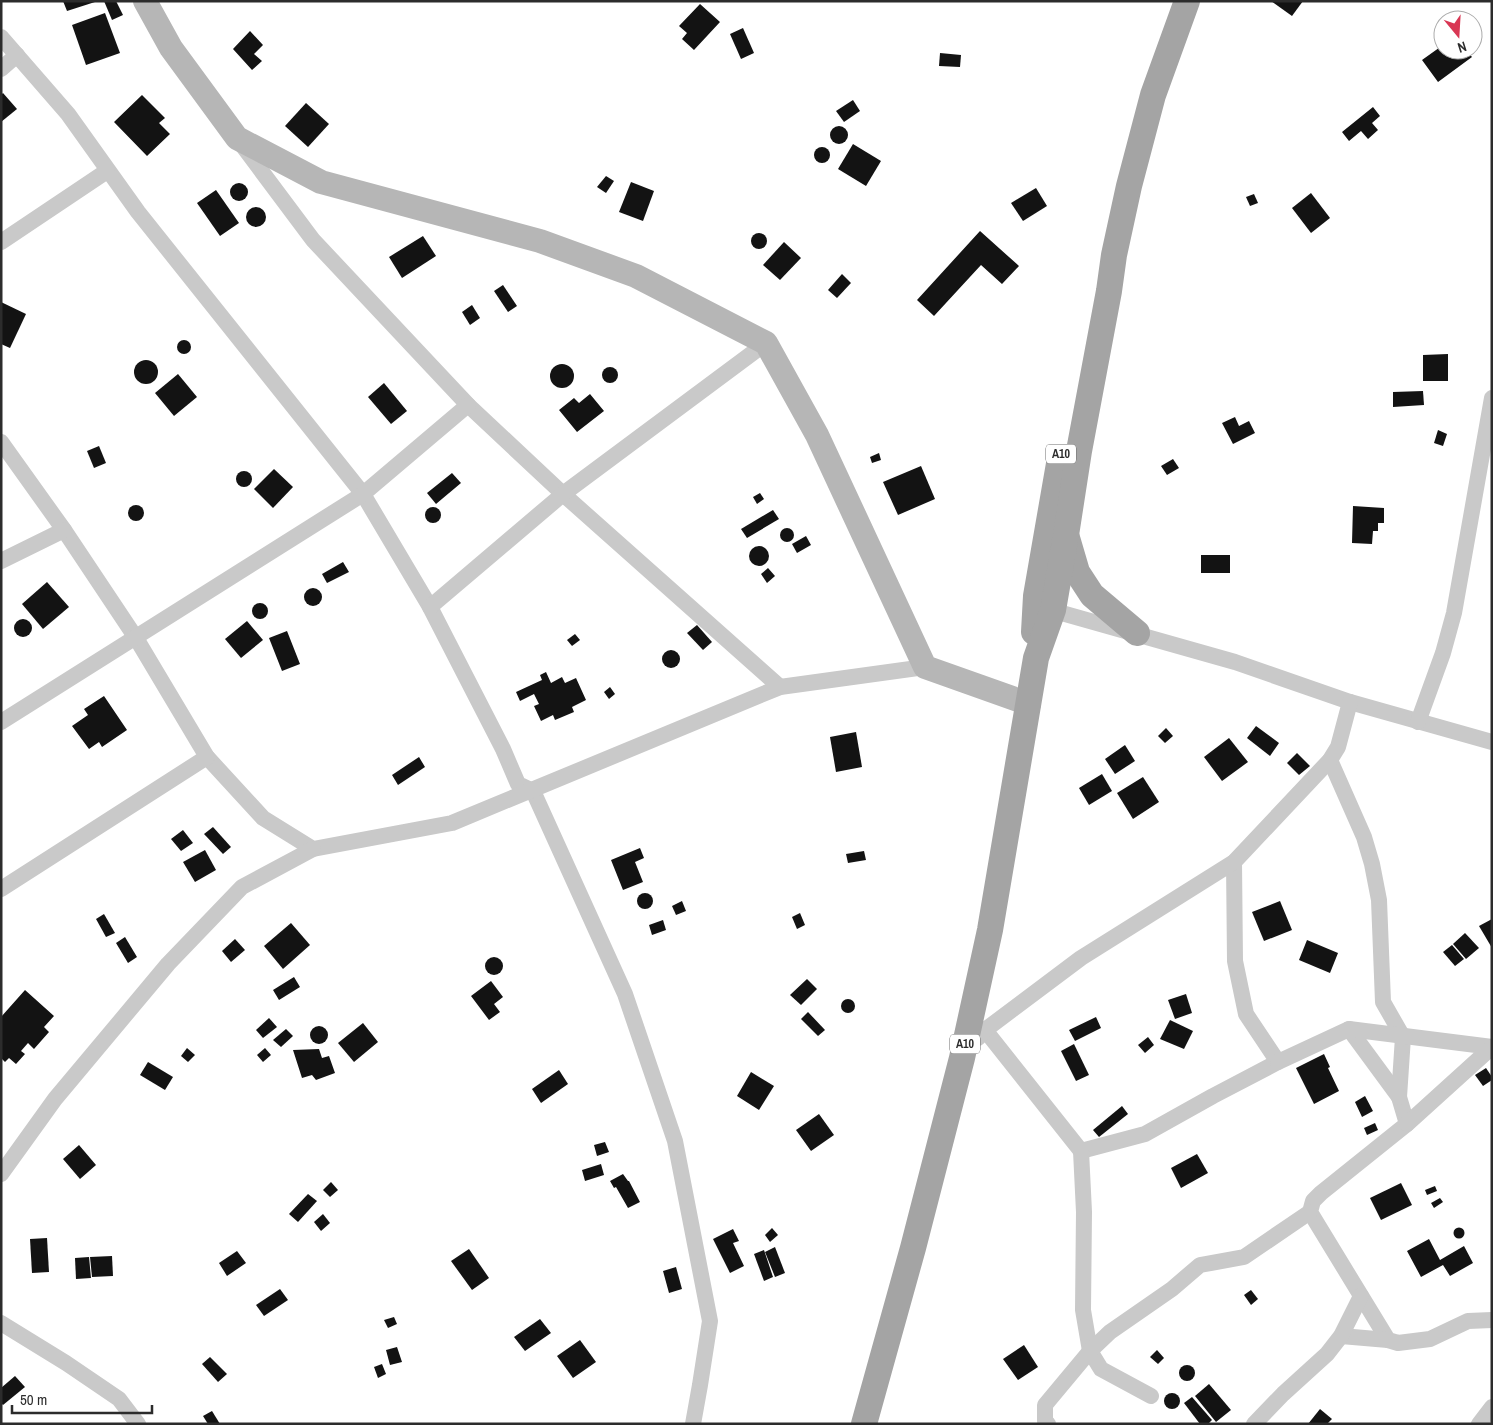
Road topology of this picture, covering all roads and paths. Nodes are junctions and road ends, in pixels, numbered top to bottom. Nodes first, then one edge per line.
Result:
1 (145, 1) edge
2 (1187, 1) edge
3 (1, 37) edge
4 (17, 55) junction
5 (1, 69) edge
6 (237, 138) junction
7 (107, 171) junction
8 (1, 242) edge
9 (1114, 255) junction
10 (766, 343) junction
11 (1492, 398) edge
12 (468, 405) junction
13 (1, 442) edge
14 (363, 494) junction
15 (563, 494) junction
16 (64, 530) junction
17 (1066, 535) junction
18 (1, 561) edge
19 (430, 607) junction
20 (1044, 608) junction
21 (1137, 634) junction
22 (136, 638) junction
23 (925, 667) junction
24 (780, 686) junction
25 (1350, 702) junction
26 (1028, 704) junction
27 (1, 722) edge
28 (1418, 722) junction
29 (1492, 742) edge
30 (207, 758) junction
31 (1330, 760) junction
32 (533, 791) junction
33 (313, 849) junction
34 (1234, 862) junction
35 (1, 889) edge
36 (1349, 1029) junction
37 (985, 1030) junction
38 (1403, 1037) junction
39 (1492, 1047) edge
40 (962, 1058) junction
41 (1278, 1062) junction
42 (1399, 1097) junction
43 (1407, 1124) junction
44 (1081, 1151) junction
45 (1, 1174) edge
46 (1310, 1212) junction
47 (1361, 1296) junction
48 (1492, 1320) edge
49 (1, 1323) edge
50 (1340, 1336) junction
51 (1388, 1340) junction
52 (1090, 1351) junction
53 (1151, 1396) dead end
54 (1492, 1407) edge
55 (138, 1424) edge
56 (693, 1424) edge
57 (864, 1424) edge
58 (1048, 1424) edge
59 (1254, 1424) edge
60 (1478, 1424) edge

1 - 6 street
2 - 9 main road, A10
3 - 4 street
4 - 5 street
4 - 7 street
6 - 10 street
6 - 12 street
7 - 8 street
7 - 14 street
9 - 17 main road, A10
9 - 20 main road, A10
10 - 15 street
10 - 23 street
11 - 28 street
12 - 14 street
12 - 15 street
13 - 16 street
14 - 19 street
14 - 22 street
15 - 19 street
15 - 24 street
16 - 18 street
16 - 22 street
17 - 20 main road, A10
17 - 21 main road
19 - 32 street
20 - 21 street
20 - 26 main road, A10
21 - 25 street
22 - 27 street
22 - 30 street
23 - 24 street
23 - 26 street
24 - 32 street
25 - 28 street
25 - 31 street
26 - 40 main road, A10
28 - 29 street
30 - 33 street
30 - 35 street
31 - 34 street
31 - 38 street
32 - 33 street
32 - 56 street
33 - 45 street
34 - 37 street
34 - 41 street
36 - 38 street
36 - 41 street
36 - 42 street
37 - 40 street
37 - 44 street
38 - 39 street
38 - 42 street
39 - 43 street
40 - 57 main road, A10
41 - 44 street
42 - 43 street
43 - 46 street
44 - 52 street
46 - 47 street
46 - 52 street
47 - 50 street
47 - 51 street
48 - 51 street
49 - 55 street
50 - 51 street
50 - 59 street
52 - 53 street
52 - 58 street
54 - 60 street

